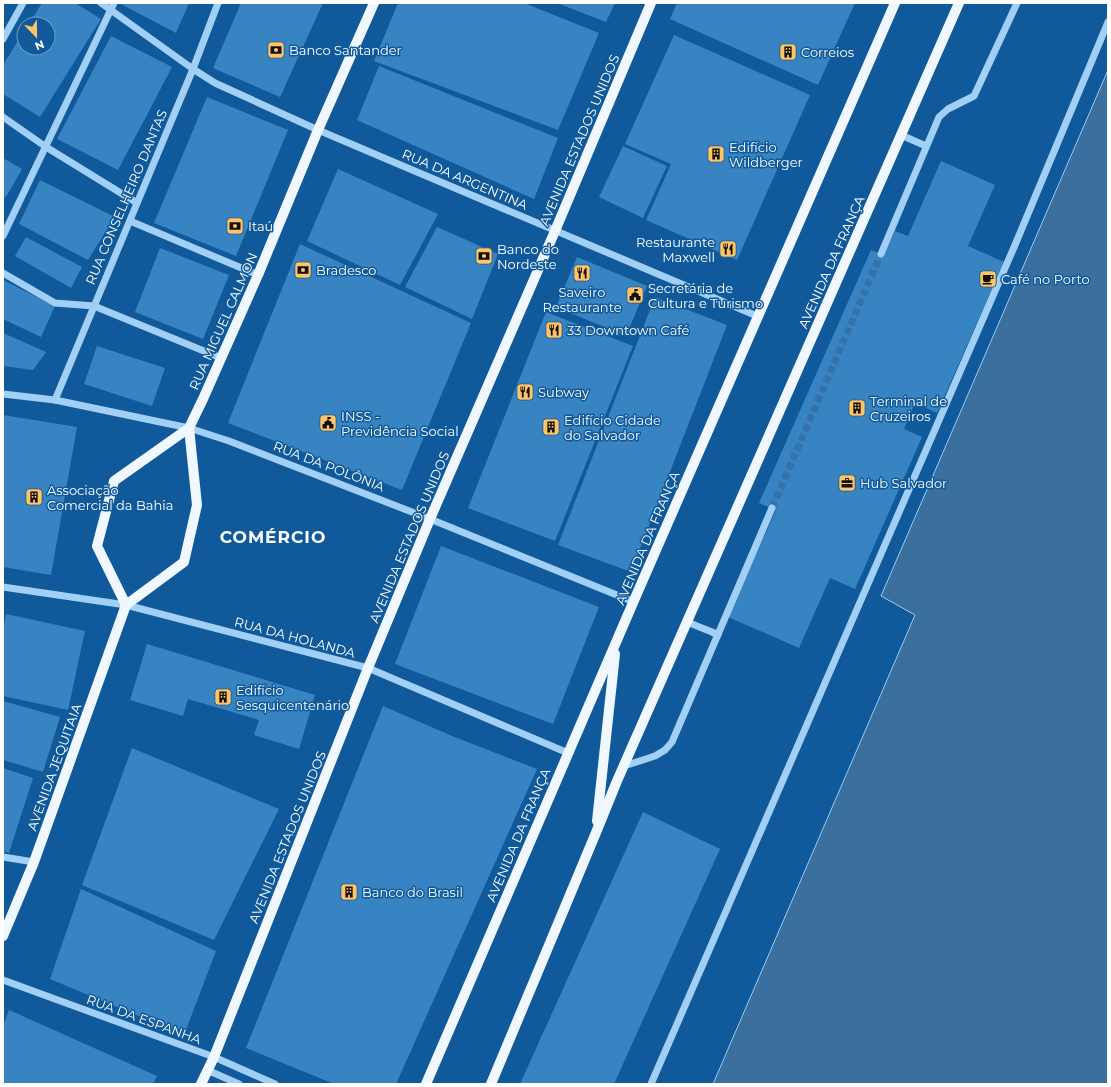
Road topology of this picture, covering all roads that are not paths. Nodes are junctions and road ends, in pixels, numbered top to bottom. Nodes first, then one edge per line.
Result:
1 (24, 3) edge
2 (101, 3) edge
3 (114, 3) edge
4 (218, 3) edge
5 (374, 3) edge
6 (651, 3) edge
7 (895, 3) edge
8 (959, 3) edge
9 (1017, 3) edge
10 (111, 10) junction
11 (1108, 22) edge
12 (3, 39) edge
13 (193, 69) junction
14 (3, 117) edge
15 (318, 130) junction
16 (901, 135) junction
17 (926, 146) junction
18 (46, 147) junction
19 (137, 204) junction
20 (130, 221) junction
21 (555, 231) junction
22 (3, 236) edge
23 (881, 254) tunnel mouth
24 (3, 273) edge
25 (258, 275) junction
26 (94, 306) junction
27 (757, 316) junction
28 (221, 358) junction
29 (3, 394) edge
30 (55, 400) junction
31 (189, 428) junction
32 (772, 508) tunnel mouth
33 (430, 518) junction
34 (3, 587) edge
35 (634, 602) junction
36 (126, 605) junction
37 (687, 622) junction
38 (718, 635) junction
39 (616, 644) junction
40 (368, 668) junction
41 (568, 753) junction
42 (624, 766) junction
43 (595, 835) junction
44 (3, 857) edge
45 (34, 862) junction
46 (3, 936) edge
47 (3, 980) edge
48 (214, 1057) junction
49 (207, 1070) junction
50 (201, 1084) edge
51 (239, 1084) edge
52 (275, 1084) edge
53 (426, 1084) edge
54 (491, 1084) edge
55 (651, 1084) edge

1 - 12 street
2 - 10 street, RUA DA ARGENTINA
3 - 10 street
4 - 13 street, RUA CONSELHEIRO DANTAS
5 - 15 main road, RUA MIGUEL CALMON
6 - 21 main road, AVENIDA ESTADOS UNIDOS
7 - 27 main road, AVENIDA DA FRANÇA
8 - 16 main road, AVENIDA DA FRANÇA
9 - 17 street
10 - 13 street, RUA DA ARGENTINA
10 - 18 street
11 - 55 street
13 - 15 street, RUA DA ARGENTINA
13 - 19 street, RUA CONSELHEIRO DANTAS
14 - 18 street
15 - 21 street, RUA DA ARGENTINA
15 - 25 main road, RUA MIGUEL CALMON
16 - 17 street
16 - 37 main road, AVENIDA DA FRANÇA
17 - 23 street
18 - 19 street
18 - 22 street
19 - 20 street, RUA CONSELHEIRO DANTAS
20 - 25 street
20 - 26 street, RUA CONSELHEIRO DANTAS
21 - 27 street, RUA DA ARGENTINA
21 - 33 main road, AVENIDA ESTADOS UNIDOS
24 - 26 street
25 - 28 main road, RUA MIGUEL CALMON
26 - 28 street
26 - 30 street, RUA CONSELHEIRO DANTAS
27 - 35 main road, AVENIDA DA FRANÇA
28 - 31 main road, RUA MIGUEL CALMON
29 - 30 street, RUA DA POLÔNIA
30 - 31 street, RUA DA POLÔNIA
31 - 33 street, RUA DA POLÔNIA
31 - 36 main road
31 - 36 main road
32 - 38 street
33 - 35 street, RUA DA POLÔNIA
33 - 40 main road, AVENIDA ESTADOS UNIDOS
34 - 36 street, RUA DA HOLANDA
35 - 39 main road, AVENIDA DA FRANÇA
36 - 40 street, RUA DA HOLANDA
36 - 45 main road, AVENIDA JEQUITAIA
37 - 38 street
37 - 42 main road, AVENIDA DA FRANÇA
38 - 42 street
39 - 41 main road, AVENIDA DA FRANÇA
39 - 43 main road
40 - 41 street, RUA DA HOLANDA
40 - 48 main road, AVENIDA ESTADOS UNIDOS
41 - 53 main road, AVENIDA DA FRANÇA
42 - 43 main road, AVENIDA DA FRANÇA
43 - 54 main road, AVENIDA DA FRANÇA
44 - 45 street
45 - 46 main road, AVENIDA JEQUITAIA
47 - 48 street, RUA DA ESPANHA
48 - 49 main road, AVENIDA ESTADOS UNIDOS
48 - 52 street, RUA DA ESPANHA
49 - 50 main road, AVENIDA ESTADOS UNIDOS
49 - 51 street

